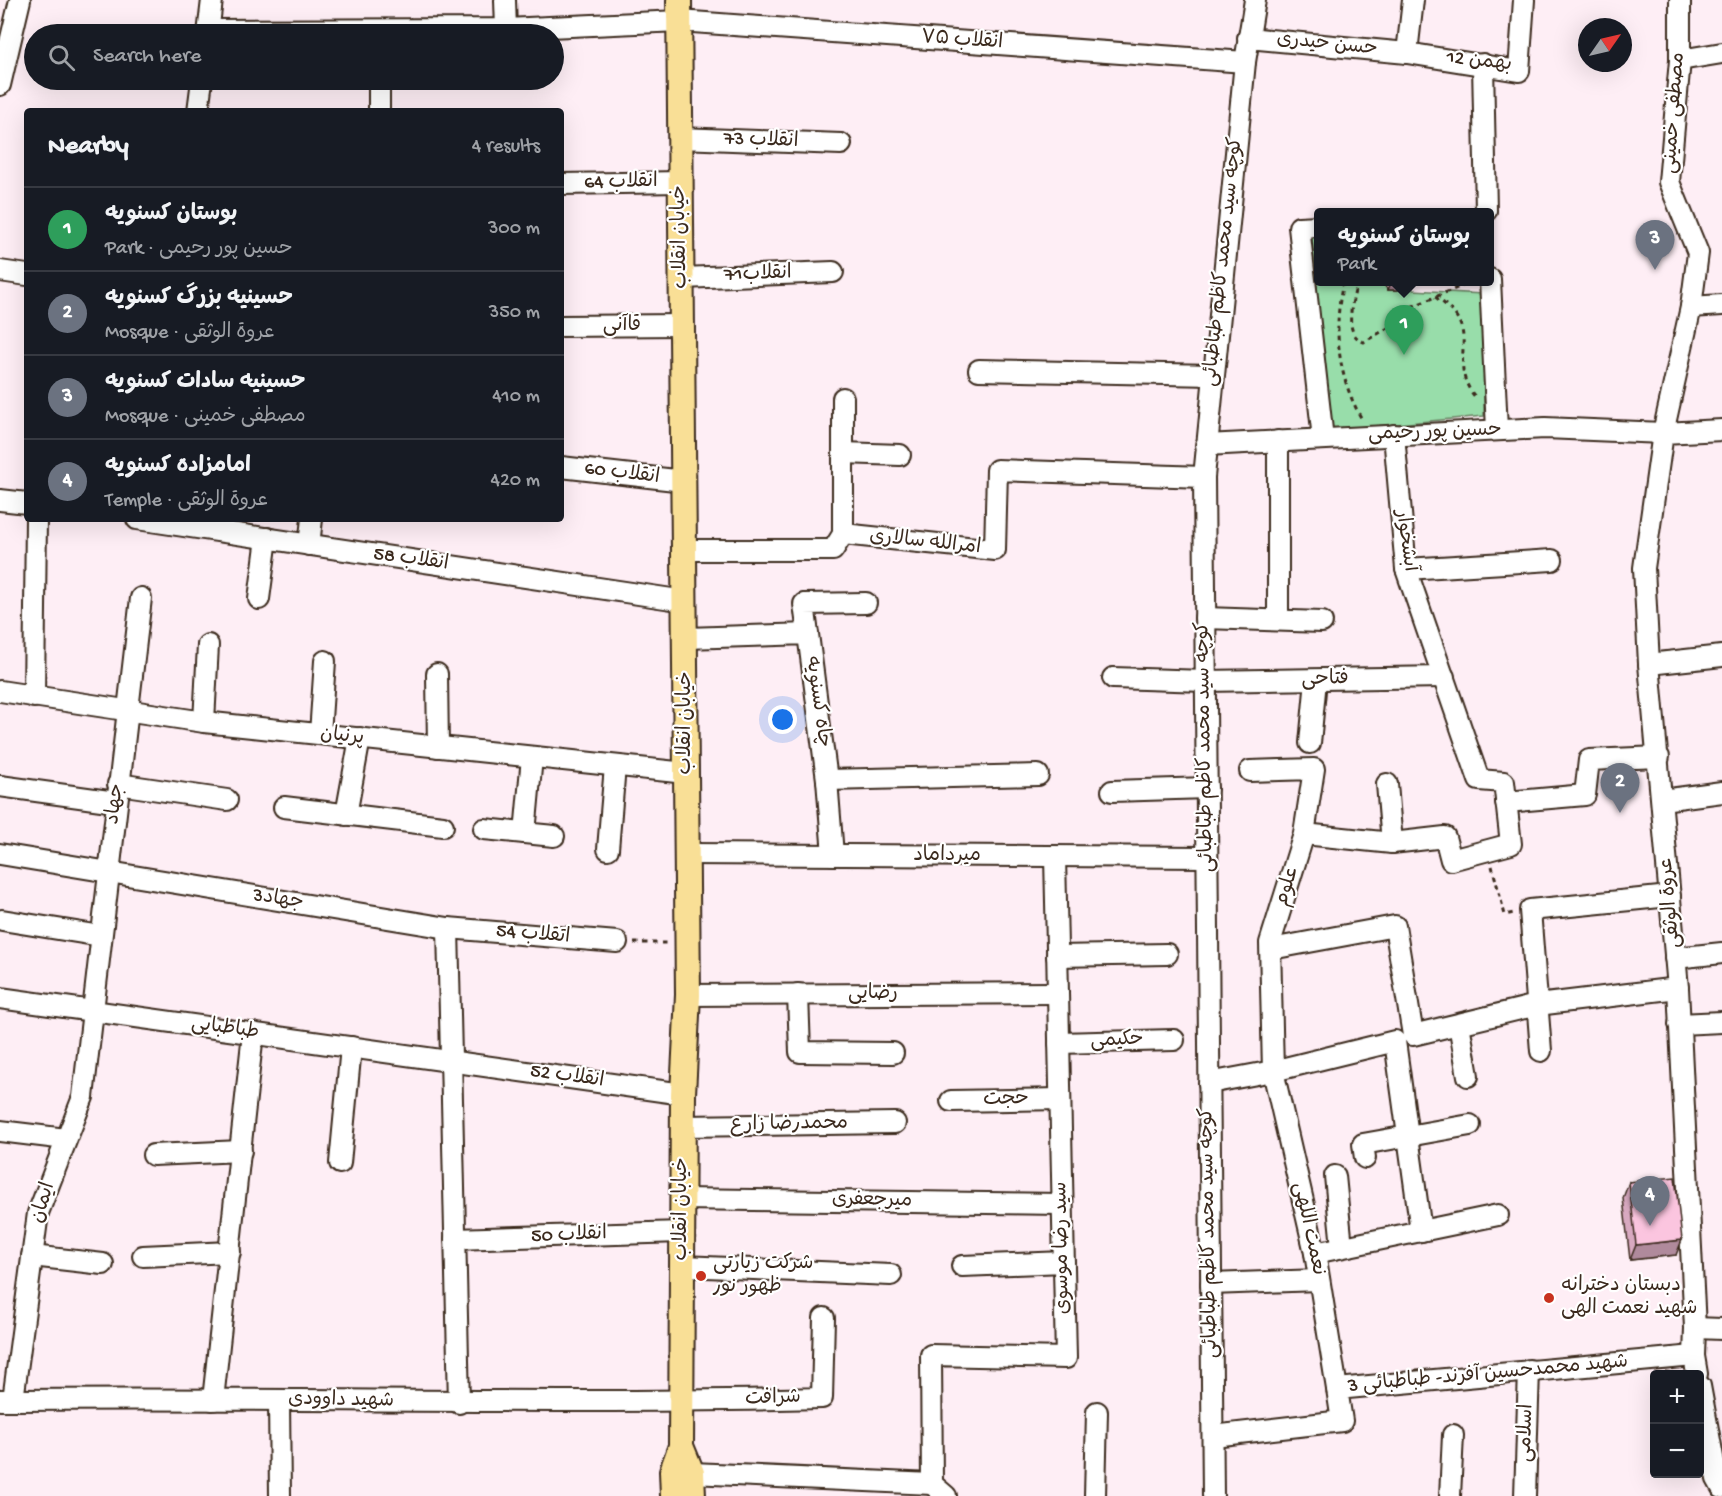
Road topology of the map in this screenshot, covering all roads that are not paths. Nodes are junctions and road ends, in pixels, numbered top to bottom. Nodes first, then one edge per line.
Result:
1 (20, 0) edge
2 (212, 0) edge
3 (505, 0) edge
4 (1255, 0) edge
5 (1413, 0) edge
6 (1524, 0) edge
7 (1680, 0) edge
8 (679, 10) edge
9 (209, 24) edge
10 (506, 24) edge
11 (552, 24) edge
12 (1248, 38) junction
13 (1407, 53) junction
14 (1722, 53) edge
15 (1680, 60) junction
16 (1245, 62) junction
17 (1483, 64) junction
18 (0, 85) edge
19 (201, 90) edge
20 (379, 90) edge
21 (198, 108) edge
22 (379, 108) edge
23 (681, 138) junction
24 (841, 144) dead end
25 (681, 182) junction
26 (564, 184) edge
27 (1482, 208) edge
28 (1314, 226) edge
29 (0, 271) edge
30 (833, 272) dead end
31 (24, 275) edge
32 (682, 278) junction
33 (1490, 286) edge
34 (1722, 305) edge
35 (1691, 307) junction
36 (682, 325) junction
37 (564, 326) edge
38 (979, 370) dead end
39 (1213, 375) junction
40 (843, 398) dead end
41 (1497, 421) junction
42 (1722, 430) edge
43 (1663, 433) junction
44 (1394, 435) junction
45 (1323, 439) junction
46 (1278, 441) junction
47 (1206, 444) junction
48 (843, 453) junction
49 (900, 455) dead end
50 (564, 467) edge
51 (1204, 477) junction
52 (684, 481) junction
53 (0, 500) edge
54 (24, 503) edge
55 (36, 522) edge
56 (158, 522) edge
57 (312, 522) edge
58 (843, 534) junction
59 (267, 538) junction
60 (309, 545) junction
61 (684, 550) junction
62 (1552, 560) dead end
63 (1406, 569) junction
64 (141, 598) dead end
65 (259, 599) dead end
66 (685, 601) junction
67 (866, 603) dead end
68 (1205, 618) junction
69 (1278, 620) junction
70 (1322, 622) dead end
71 (808, 634) junction
72 (686, 638) junction
73 (208, 645) dead end
74 (1722, 656) edge
75 (325, 661) dead end
76 (1649, 664) junction
77 (437, 674) dead end
78 (1444, 677) junction
79 (1113, 678) dead end
80 (1316, 680) junction
81 (1205, 681) junction
82 (0, 691) edge
83 (34, 697) junction
84 (128, 712) junction
85 (204, 722) junction
86 (320, 734) junction
87 (360, 738) junction
88 (1310, 743) dead end
89 (438, 747) junction
90 (532, 757) junction
91 (1659, 757) junction
92 (615, 766) junction
93 (1250, 771) dead end
94 (686, 773) junction
95 (1038, 775) dead end
96 (827, 780) junction
97 (1387, 784) dead end
98 (0, 786) edge
99 (1207, 788) junction
100 (1112, 791) dead end
101 (1722, 792) edge
102 (117, 793) junction
103 (227, 800) dead end
104 (1662, 800) junction
105 (1506, 802) junction
106 (284, 807) dead end
107 (346, 814) junction
108 (443, 826) dead end
109 (484, 829) dead end
110 (525, 833) junction
111 (1304, 834) junction
112 (554, 836) dead end
113 (1392, 843) junction
114 (608, 849) dead end
115 (0, 854) edge
116 (687, 854) junction
117 (833, 855) junction
118 (1055, 856) junction
119 (1207, 857) junction
120 (108, 871) junction
121 (1670, 896) junction
122 (2, 920) dead end
123 (448, 928) junction
124 (101, 936) junction
125 (618, 942) road end
126 (1271, 949) junction
127 (1722, 953) edge
128 (1167, 954) dead end
129 (1057, 956) junction
130 (1675, 958) junction
131 (1678, 988) junction
132 (1058, 993) junction
133 (798, 994) junction
134 (688, 995) junction
135 (0, 998) edge
136 (1537, 1005) junction
137 (92, 1010) junction
138 (1722, 1022) edge
139 (1459, 1024) junction
140 (1679, 1024) junction
141 (254, 1033) junction
142 (1404, 1038) junction
143 (1174, 1040) dead end
144 (1059, 1043) junction
145 (351, 1047) junction
146 (1541, 1051) dead end
147 (892, 1053) dead end
148 (451, 1061) junction
149 (1273, 1071) junction
150 (1468, 1076) dead end
151 (1209, 1083) junction
152 (683, 1094) junction
153 (1060, 1099) junction
154 (951, 1101) dead end
155 (895, 1123) dead end
156 (1470, 1125) dead end
157 (683, 1126) junction
158 (0, 1131) edge
159 (1408, 1135) junction
160 (66, 1139) junction
161 (241, 1151) junction
162 (153, 1155) dead end
163 (1365, 1158) dead end
164 (340, 1163) dead end
165 (1335, 1176) dead end
166 (682, 1199) junction
167 (1062, 1204) junction
168 (1498, 1215) dead end
169 (1421, 1231) junction
170 (682, 1232) junction
171 (455, 1239) junction
172 (1342, 1247) junction
173 (230, 1252) junction
174 (1315, 1253) junction
175 (32, 1256) junction
176 (143, 1256) dead end
177 (1064, 1262) junction
178 (104, 1264) dead end
179 (682, 1266) junction
180 (962, 1266) dead end
181 (891, 1275) dead end
182 (1319, 1280) junction
183 (1211, 1284) junction
184 (824, 1318) dead end
185 (1695, 1328) junction
186 (1722, 1329) edge
187 (1695, 1365) edge
188 (1529, 1370) junction
189 (1337, 1389) junction
190 (6, 1400) edge
191 (213, 1400) junction
192 (279, 1401) junction
193 (681, 1401) junction
194 (459, 1403) junction
195 (1704, 1408) edge
196 (1097, 1412) dead end
197 (1453, 1435) dead end
198 (1213, 1436) junction
199 (681, 1446) junction
200 (692, 1485) edge
201 (1722, 1488) edge
202 (939, 1490) edge
203 (280, 1496) edge
204 (673, 1496) edge
205 (1095, 1496) edge
206 (1213, 1496) edge
207 (1450, 1496) edge
208 (1525, 1496) edge

1 - 18 street
2 - 9 street
3 - 10 street
4 - 12 street, کوچه سید محمد کاظم طباطبائی
5 - 13 street
6 - 17 street, 12 بهمن
7 - 15 street, مصطفی خمینی
8 - 11 street, انقلاب ۷۵
8 - 16 street, انقلاب ۷۵
8 - 23 main road, خیابان انقلاب
12 - 13 street, حسن حیدری
12 - 16 street, کوچه سید محمد کاظم طباطبائی
13 - 17 street, 12 بهمن
14 - 15 street
15 - 35 street, مصطفی خمینی
16 - 39 street, کوچه سید محمد کاظم طباطبائی
17 - 27 street
19 - 21 street
20 - 22 street
23 - 24 street, انقلاب 73
23 - 25 main road, خیابان انقلاب
25 - 26 street, انقلاب 64
25 - 32 main road, خیابان انقلاب
28 - 45 street
29 - 31 street
30 - 32 street, انقلاب71
32 - 36 main road, خیابان انقلاب
33 - 41 street
34 - 35 street
35 - 43 street, مصطفی خمینی
36 - 37 street, قاآنی
36 - 52 main road, خیابان انقلاب
38 - 39 street
39 - 47 street, کوچه سید محمد کاظم طباطبائی
40 - 48 street
41 - 43 street, حسین پور رحیمی
41 - 44 street, حسین پور رحیمی
42 - 43 street, حسین پور رحیمی
43 - 76 street, عروة الوثقی
44 - 45 street, حسین پور رحیمی
44 - 63 street, آبشخوار
45 - 46 street, حسین پور رحیمی
46 - 47 street, حسین پور رحیمی
46 - 69 street
47 - 51 street, کوچه سید محمد کاظم طباطبائی
48 - 49 street
48 - 58 street
50 - 52 street, انقلاب 60
51 - 58 street, امرالله سالاری
51 - 68 street, کوچه سید محمد کاظم طباطبائی
52 - 61 main road, خیابان انقلاب
53 - 54 street
55 - 83 street
56 - 59 street, انقلاب 58
57 - 60 street
58 - 61 street, امرالله سالاری
59 - 60 street, انقلاب 58
59 - 65 street
60 - 66 street, انقلاب 58
61 - 66 main road, خیابان انقلاب
62 - 63 street
63 - 78 street, آبشخوار
64 - 84 street, جهاد
66 - 72 main road, خیابان انقلاب
67 - 71 street
68 - 69 street
68 - 81 street, کوچه سید محمد کاظم طباطبائی
69 - 70 street
71 - 72 street, چاه کسنویه
71 - 96 street, چاه کسنویه
72 - 94 main road, خیابان انقلاب
73 - 85 street
74 - 76 street
75 - 86 street
76 - 91 street, عروة الوثقی
77 - 89 street
78 - 80 street, فتاحی
78 - 105 street, آبشخوار
79 - 81 street, فتاحی
80 - 81 street, فتاحی
80 - 88 street
81 - 99 street, کوچه سید محمد کاظم طباطبائی
82 - 83 street, پرنیان
83 - 84 street, پرنیان
84 - 85 street, پرنیان
84 - 102 street, جهاد
85 - 86 street, پرنیان
86 - 87 street, پرنیان
87 - 89 street, پرنیان
87 - 107 street
89 - 90 street, پرنیان
90 - 92 street, پرنیان
90 - 110 street
91 - 104 street, عروة الوثقی
91 - 105 street
92 - 94 street, پرنیان
92 - 114 street
93 - 111 street, علوم
94 - 116 main road, خیابان انقلاب
95 - 96 street
96 - 117 street, چاه کسنویه
97 - 113 street
98 - 102 street
99 - 100 street
99 - 119 street, کوچه سید محمد کاظم طباطبائی
101 - 104 street
102 - 103 street
102 - 120 street, جهاد
104 - 121 street, عروة الوثقی
105 - 113 street
106 - 107 street
107 - 108 street
109 - 110 street
110 - 112 street
111 - 113 street
111 - 126 street, علوم
115 - 120 street, جهاد3
116 - 117 street, میرداماد
116 - 134 main road, خیابان انقلاب
117 - 118 street, میرداماد
118 - 119 street, میرداماد
118 - 129 street, سید رضا موسوی
119 - 151 street, کوچه سید محمد کاظم طباطبائی
120 - 123 street, جهاد3
120 - 124 street, جهاد
121 - 130 street, عروة الوثقی
121 - 136 street
122 - 124 street
123 - 125 street, اتقلاب 54
123 - 148 street
124 - 137 street, جهاد
126 - 142 street
126 - 149 street, علوم
127 - 130 street
128 - 129 street
129 - 132 street, سید رضا موسوی
130 - 131 street, عروة الوثقی
131 - 136 street
131 - 140 street, عروة الوثقی
132 - 133 street, رضایی
132 - 144 street, سید رضا موسوی
133 - 134 street, رضایی
133 - 147 street
134 - 152 main road, خیابان انقلاب
135 - 137 street, طباطبایی
136 - 139 street
136 - 146 street
137 - 141 street, طباطبایی
137 - 160 street, ایمان
138 - 140 street
139 - 142 street
139 - 150 street
140 - 185 street, عروة الوثقی
141 - 145 street, طباطبایی
141 - 161 street
142 - 149 street
142 - 159 street
143 - 144 street, حکیمی
144 - 153 street, سید رضا موسوی
145 - 148 street, طباطبایی
145 - 164 street
148 - 152 street, انقلاب 52
148 - 171 street
149 - 151 street
149 - 174 street, نعمت اللهی
151 - 183 street, کوچه سید محمد کاظم طباطبائی
152 - 157 main road, خیابان انقلاب
153 - 154 street, حجت
153 - 167 street, سید رضا موسوی
155 - 157 street, محمدرضا زارع
156 - 159 street
157 - 166 main road, خیابان انقلاب
158 - 160 street
159 - 163 street
159 - 169 street
160 - 175 street, ایمان
161 - 162 street
161 - 173 street
165 - 172 street
166 - 167 street, میرجعفری
166 - 170 main road, خیابان انقلاب
167 - 177 street, سید رضا موسوی
168 - 169 street
169 - 172 street
170 - 171 street, انقلاب 50
170 - 179 main road, خیابان انقلاب
171 - 194 street
172 - 174 street
173 - 176 street
173 - 191 street
174 - 182 street, نعمت اللهی
175 - 178 street
175 - 190 street, ایمان
177 - 180 street
177 - 202 street, سید رضا موسوی
179 - 181 street
179 - 193 main road, خیابان انقلاب
182 - 183 street
182 - 189 street, نعمت اللهی
183 - 198 street, کوچه سید محمد کاظم طباطبائی
184 - 193 street, شرافت
185 - 186 street
185 - 187 street, عروة الوثقی
187 - 188 street, شهید محمدحسین آفرند- طباطبائی 3
188 - 189 street, شهید محمدحسین آفرند- طباطبائی 3
188 - 208 street, اسلامی
189 - 198 street, شهید محمدحسین آفرند- طباطبائی 3
190 - 191 street, شهید داوودی
191 - 192 street, شهید داوودی
192 - 194 street, شهید داوودی
192 - 203 street
193 - 194 street, شهید داوودی
193 - 199 main road, خیابان انقلاب
195 - 201 street
196 - 205 street
197 - 207 street
198 - 206 street, کوچه سید محمد کاظم طباطبائی
199 - 200 main road, خیابان انقلاب
199 - 204 main road, خیابان انقلاب
200 - 202 street

